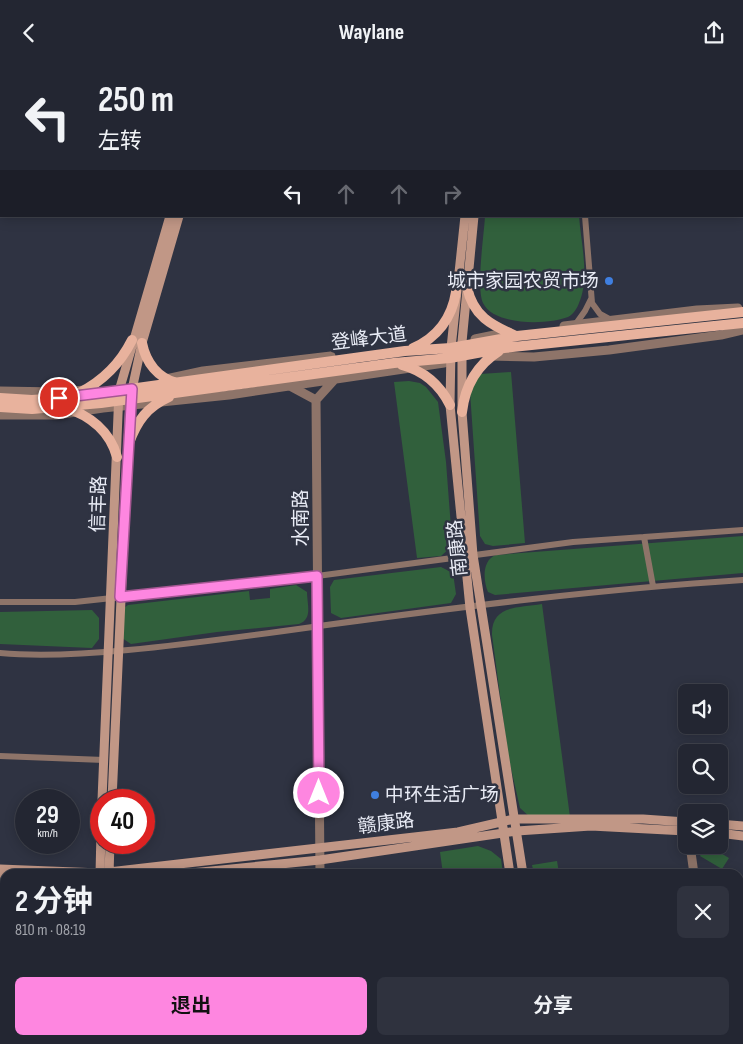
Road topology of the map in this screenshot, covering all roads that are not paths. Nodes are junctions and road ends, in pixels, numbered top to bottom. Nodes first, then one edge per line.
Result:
1 (170, 217) edge
2 (179, 217) edge
3 (465, 217) edge
4 (474, 217) edge
5 (584, 217) edge
6 (467, 287) junction
7 (456, 292) junction
8 (591, 299) junction
9 (742, 311) edge
10 (611, 320) junction
11 (574, 325) junction
12 (743, 327) edge
13 (506, 332) junction
14 (517, 336) junction
15 (137, 342) junction
16 (462, 344) junction
17 (420, 345) junction
18 (504, 347) junction
19 (405, 351) junction
20 (450, 353) junction
21 (491, 356) junction
22 (462, 358) junction
23 (394, 363) junction
24 (412, 368) junction
25 (167, 379) junction
26 (335, 379) junction
27 (290, 387) junction
28 (178, 388) junction
29 (86, 390) junction
30 (0, 391) edge
31 (131, 395) junction
32 (119, 396) junction
33 (72, 397) junction
34 (0, 398) edge
35 (316, 400) junction
36 (158, 403) junction
37 (450, 405) junction
38 (61, 406) junction
39 (0, 407) edge
40 (77, 412) junction
41 (462, 412) junction
42 (0, 415) edge
43 (128, 443) junction
44 (117, 457) junction
45 (743, 530) edge
46 (644, 537) junction
47 (469, 555) junction
48 (317, 576) junction
49 (743, 580) edge
50 (653, 586) junction
51 (116, 598) junction
52 (0, 602) edge
53 (481, 607) junction
54 (470, 608) junction
55 (319, 626) junction
56 (113, 651) junction
57 (0, 653) edge
58 (0, 756) edge
59 (104, 760) junction
60 (103, 789) edge
61 (112, 789) edge
62 (514, 819) junction
63 (678, 821) edge
64 (503, 822) junction
65 (728, 825) edge
66 (743, 826) edge
67 (517, 831) junction
68 (678, 831) edge
69 (504, 834) junction
70 (728, 834) edge
71 (743, 836) edge
72 (319, 849) junction
73 (103, 854) edge
74 (108, 854) edge
75 (691, 854) edge
76 (320, 860) junction
77 (104, 869) edge
78 (105, 869) edge
79 (140, 869) edge
80 (231, 869) edge
81 (320, 869) edge
82 (509, 869) edge
83 (521, 869) edge
84 (693, 869) edge

1 - 15 main road, 信丰路
2 - 15 main road, 信丰路
3 - 7 main road, 南康路
4 - 6 main road, 南康路
5 - 8 street
6 - 13 main road
6 - 16 main road, 南康路
7 - 17 main road
7 - 20 main road, 南康路
8 - 10 street
8 - 11 street
9 - 10 street
9 - 14 main road, 登峰大道
10 - 11 street
11 - 13 street
12 - 18 main road, 登峰大道
12 - 21 street
13 - 14 main road
13 - 16 street
14 - 16 main road, 登峰大道
15 - 25 main road
15 - 29 main road
15 - 31 main road, 信丰路
15 - 32 main road, 信丰路
16 - 20 main road, 登峰大道
16 - 22 main road, 南康路
17 - 19 main road
17 - 20 street
17 - 25 street
18 - 21 main road
18 - 22 main road, 登峰大道
19 - 20 main road, 登峰大道
19 - 28 main road, 登峰大道
20 - 22 main road, 登峰大道
20 - 23 main road, 登峰大道
20 - 24 street
20 - 37 main road, 南康路
21 - 22 street
21 - 41 main road
22 - 41 main road, 南康路
23 - 24 main road
23 - 28 main road, 登峰大道
24 - 26 street
24 - 37 main road
25 - 28 main road
25 - 31 street
26 - 27 street
26 - 35 street
27 - 35 street
27 - 36 street
28 - 31 main road, 登峰大道
28 - 36 main road
29 - 30 street
29 - 32 street
29 - 33 main road
31 - 32 main road, 登峰大道
31 - 32 street
31 - 36 street
31 - 43 main road, 信丰路
32 - 33 main road, 登峰大道
32 - 38 main road, 登峰大道
32 - 40 street
32 - 44 main road, 信丰路
33 - 34 main road, 登峰大道
35 - 48 street, 水南路
36 - 43 main road
37 - 47 main road, 南康路
38 - 39 main road, 登峰大道
38 - 40 main road
40 - 42 street
40 - 44 main road
41 - 47 main road, 南康路
43 - 51 main road, 信丰路
44 - 51 main road, 信丰路
45 - 46 street
46 - 47 street
46 - 50 street
47 - 48 street
47 - 53 main road, 南康路
47 - 54 main road, 南康路
48 - 51 street
48 - 55 street, 水南路
49 - 50 street
50 - 53 street
51 - 52 street
51 - 56 main road, 信丰路
53 - 54 street
53 - 62 main road, 南康路
54 - 55 street
54 - 64 main road, 南康路
55 - 56 street
55 - 72 street, 水南路
56 - 57 street
56 - 59 main road, 信丰路
56 - 61 main road, 信丰路
58 - 59 street
59 - 60 main road, 信丰路
62 - 63 main road, 赣康路
62 - 64 main road, 赣康路
62 - 67 main road, 南康路
64 - 69 main road, 南康路
64 - 72 main road, 赣康路
65 - 66 main road
67 - 68 main road, 赣康路
67 - 69 main road, 赣康路
67 - 83 main road, 南康路
69 - 76 main road, 赣康路
69 - 82 main road, 南康路
70 - 71 main road
72 - 76 street, 水南路
72 - 79 main road, 赣康路
73 - 77 main road
74 - 78 main road
75 - 84 street
76 - 80 main road, 赣康路
76 - 81 street, 水南路

